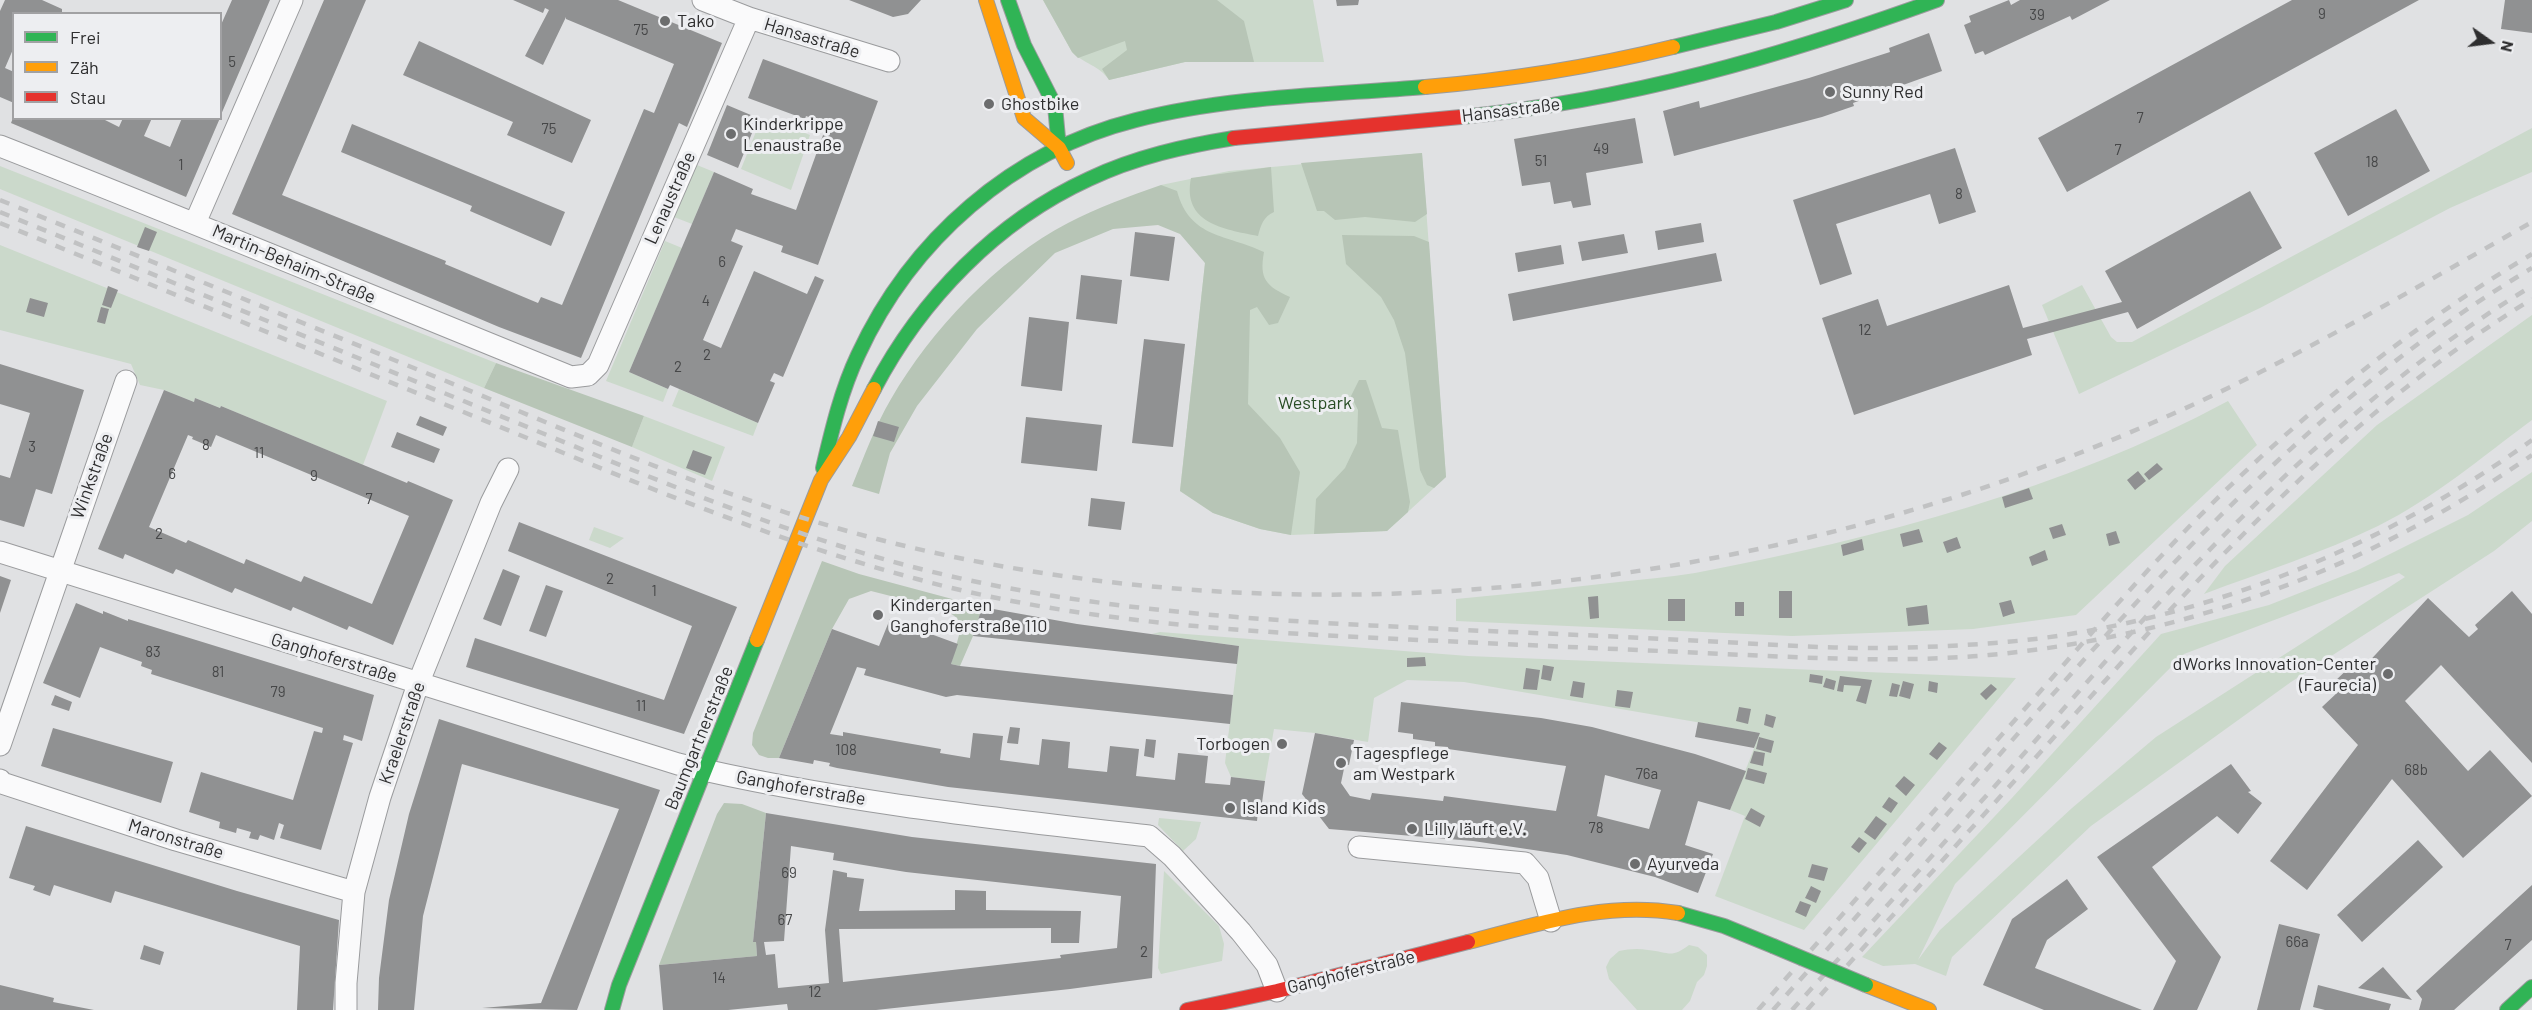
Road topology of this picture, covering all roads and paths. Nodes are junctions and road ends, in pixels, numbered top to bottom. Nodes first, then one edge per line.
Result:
1 (292, 0) edge
2 (703, 0) edge
3 (986, 0) edge
4 (1008, 0) edge
5 (1846, 0) edge
6 (1937, 0) edge
7 (749, 18) junction
8 (889, 62) dead end
9 (0, 146) edge
10 (1059, 148) junction
11 (1079, 184) junction
12 (195, 223) junction
13 (588, 375) joint
14 (126, 381) dead end
15 (508, 469) dead end
16 (821, 480) junction
17 (0, 552) edge
18 (59, 570) junction
19 (418, 684) junction
20 (0, 745) edge
21 (704, 770) junction
22 (0, 780) edge
23 (1359, 847) dead end
24 (354, 892) junction
25 (1551, 921) junction
26 (2532, 987) edge
27 (1277, 991) junction
28 (346, 1010) edge
29 (612, 1010) edge
30 (1187, 1010) edge
31 (1929, 1010) edge
32 (2507, 1010) edge

1 - 12 street
2 - 7 street, Hansastraße
3 - 10 main road
4 - 10 main road
5 - 10 main road, Hansastraße
6 - 11 main road, Hansastraße
7 - 8 street, Hansastraße
7 - 13 street, Lenaustraße
9 - 12 street, Martin-Behaim-Straße
10 - 11 main road
10 - 16 main road, Baumgartnerstraße
11 - 16 main road, Baumgartnerstraße
12 - 13 street, Martin-Behaim-Straße
14 - 18 street, Winkstraße
15 - 19 street, Kraelerstraße
16 - 21 main road, Baumgartnerstraße
17 - 18 street, Ganghoferstraße
18 - 19 street, Ganghoferstraße
18 - 20 street, Winkstraße
19 - 21 street, Ganghoferstraße
19 - 24 street, Kraelerstraße
21 - 27 street, Ganghoferstraße
21 - 29 main road, Baumgartnerstraße
22 - 24 street, Maronstraße
23 - 25 street
24 - 28 street, Kraelerstraße
25 - 27 main road, Ganghoferstraße
25 - 31 main road, Ganghoferstraße, bridge
26 - 32 main road
27 - 30 main road

